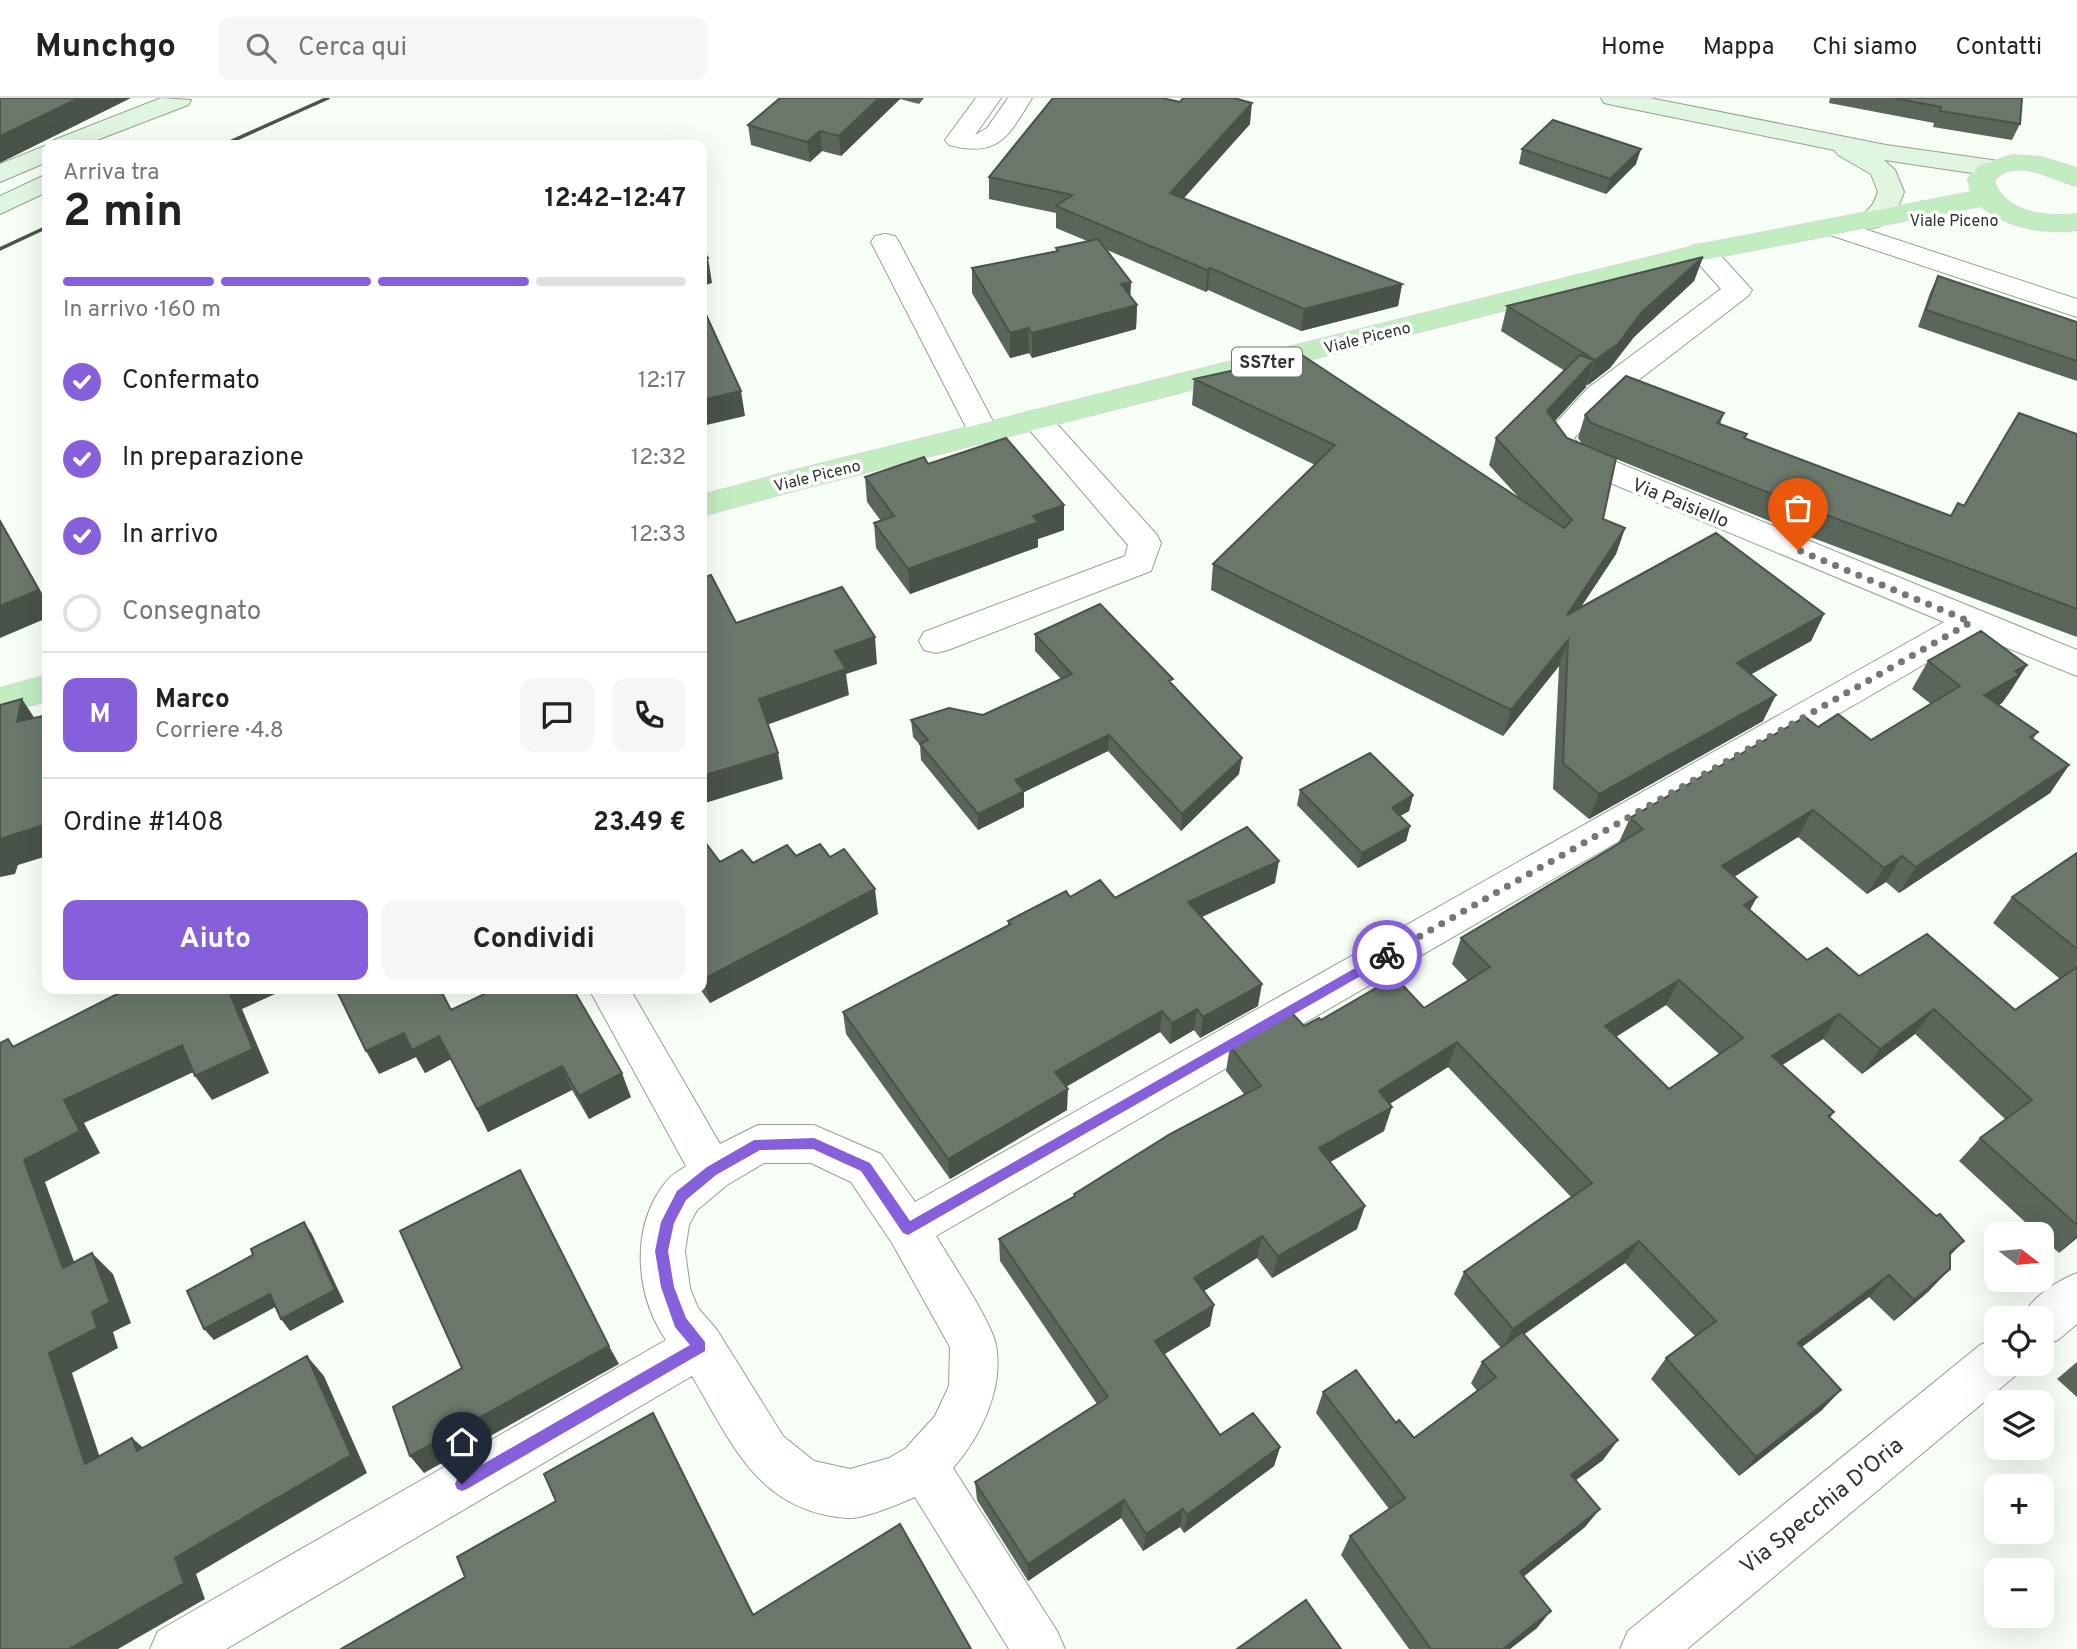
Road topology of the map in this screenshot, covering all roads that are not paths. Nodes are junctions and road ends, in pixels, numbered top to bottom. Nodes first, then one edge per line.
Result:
1 (989, 98) edge
2 (1020, 98) edge
3 (1613, 98) edge
4 (178, 99) edge
5 (75, 140) edge
6 (123, 140) edge
7 (1830, 140) junction
8 (42, 155) edge
9 (2040, 165) junction
10 (2077, 165) edge
11 (0, 174) edge
12 (2077, 178) edge
13 (1987, 184) junction
14 (42, 185) edge
15 (0, 206) edge
16 (1872, 221) junction
17 (2036, 222) junction
18 (2077, 222) edge
19 (1834, 227) junction
20 (886, 242) dead end
21 (1702, 253) junction
22 (2077, 308) edge
23 (1036, 420) junction
24 (984, 433) junction
25 (707, 505) edge
26 (1971, 622) junction
27 (936, 641) dead end
28 (2077, 664) edge
29 (42, 689) edge
30 (0, 701) edge
31 (612, 994) edge
32 (712, 1171) junction
33 (908, 1229) junction
34 (2077, 1295) edge
35 (2054, 1314) edge
36 (700, 1346) junction
37 (1984, 1372) edge
38 (923, 1465) junction
39 (176, 1649) edge
40 (1039, 1649) edge
41 (1646, 1649) edge

1 - 2 street
3 - 7 street
4 - 5 street
4 - 6 street
7 - 13 street
7 - 16 street
8 - 11 street
9 - 10 main road
9 - 12 main road
9 - 13 main road, Viale Piceno
13 - 16 main road, Viale Piceno
13 - 17 main road
14 - 15 street
16 - 17 main road, Viale Piceno
16 - 19 main road, Viale Piceno
17 - 18 main road, Viale Piceno
19 - 21 main road, Viale Piceno / SS7ter
19 - 22 street
20 - 24 street
21 - 23 main road, Viale Piceno / SS7ter
21 - 26 street, Via Paisiello
23 - 24 main road, Viale Piceno / SS7ter
23 - 27 street
24 - 25 main road, Viale Piceno / SS7ter
26 - 28 street, Via Paisiello
26 - 33 street
29 - 30 main road
31 - 32 street
32 - 33 street
32 - 36 street
33 - 38 street
34 - 35 street
36 - 38 street
36 - 39 street
37 - 41 street, Via Specchia D'Oria
38 - 40 street

